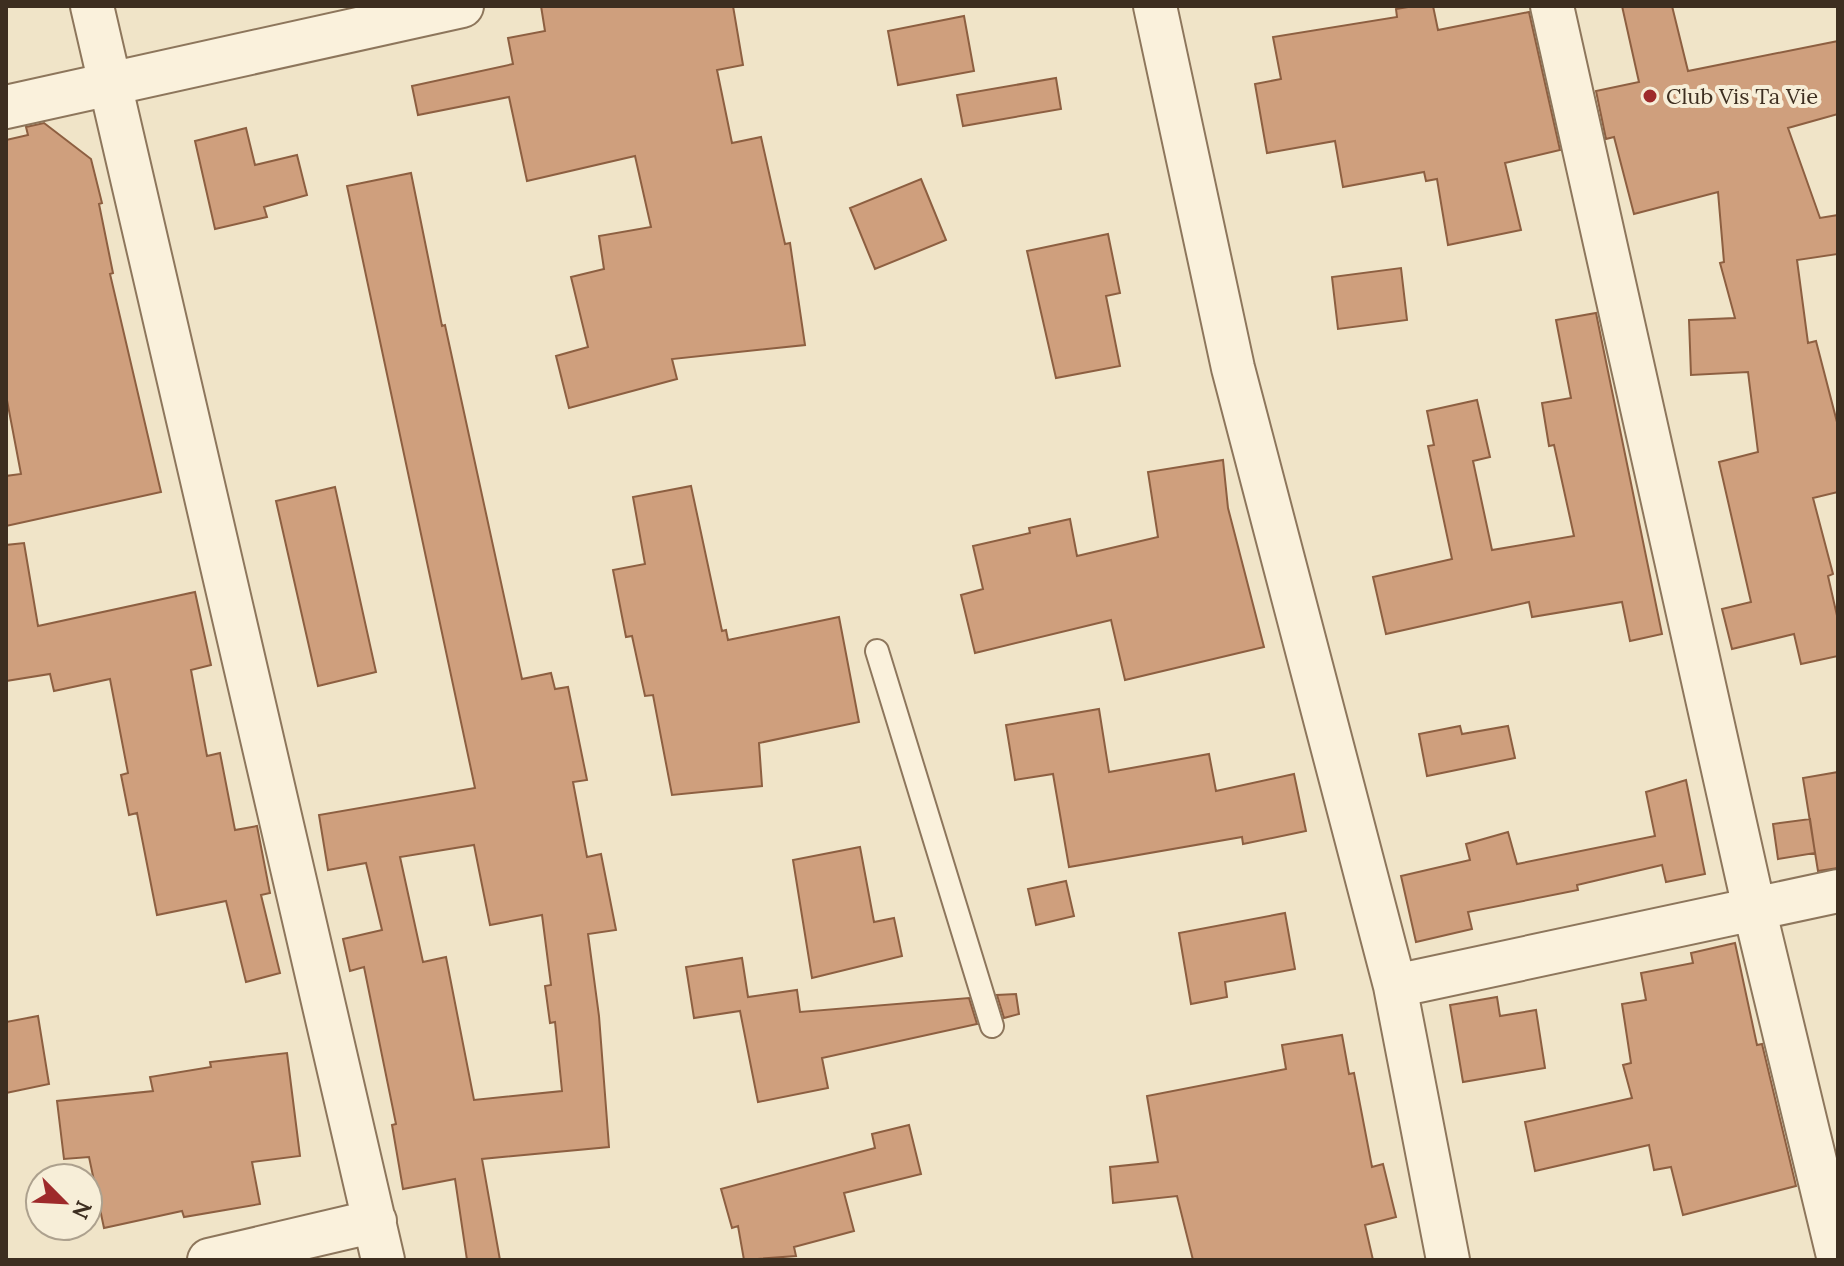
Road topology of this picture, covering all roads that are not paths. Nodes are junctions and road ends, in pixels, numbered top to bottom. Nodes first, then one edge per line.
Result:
1 (92, 6) edge
2 (1155, 6) edge
3 (1552, 6) edge
4 (436, 9) edge
5 (110, 85) junction
6 (6, 107) edge
7 (877, 651) dead end
8 (1838, 891) edge
9 (1754, 908) junction
10 (1395, 986) junction
11 (992, 1026) dead end
12 (379, 1240) edge
13 (1838, 1256) edge
14 (209, 1260) edge
15 (1448, 1260) edge

1 - 5 street
2 - 10 street
3 - 9 street
4 - 5 street
5 - 6 street
5 - 12 street
7 - 11 lane
8 - 9 street
9 - 10 street
9 - 13 street
10 - 15 street
12 - 14 street

